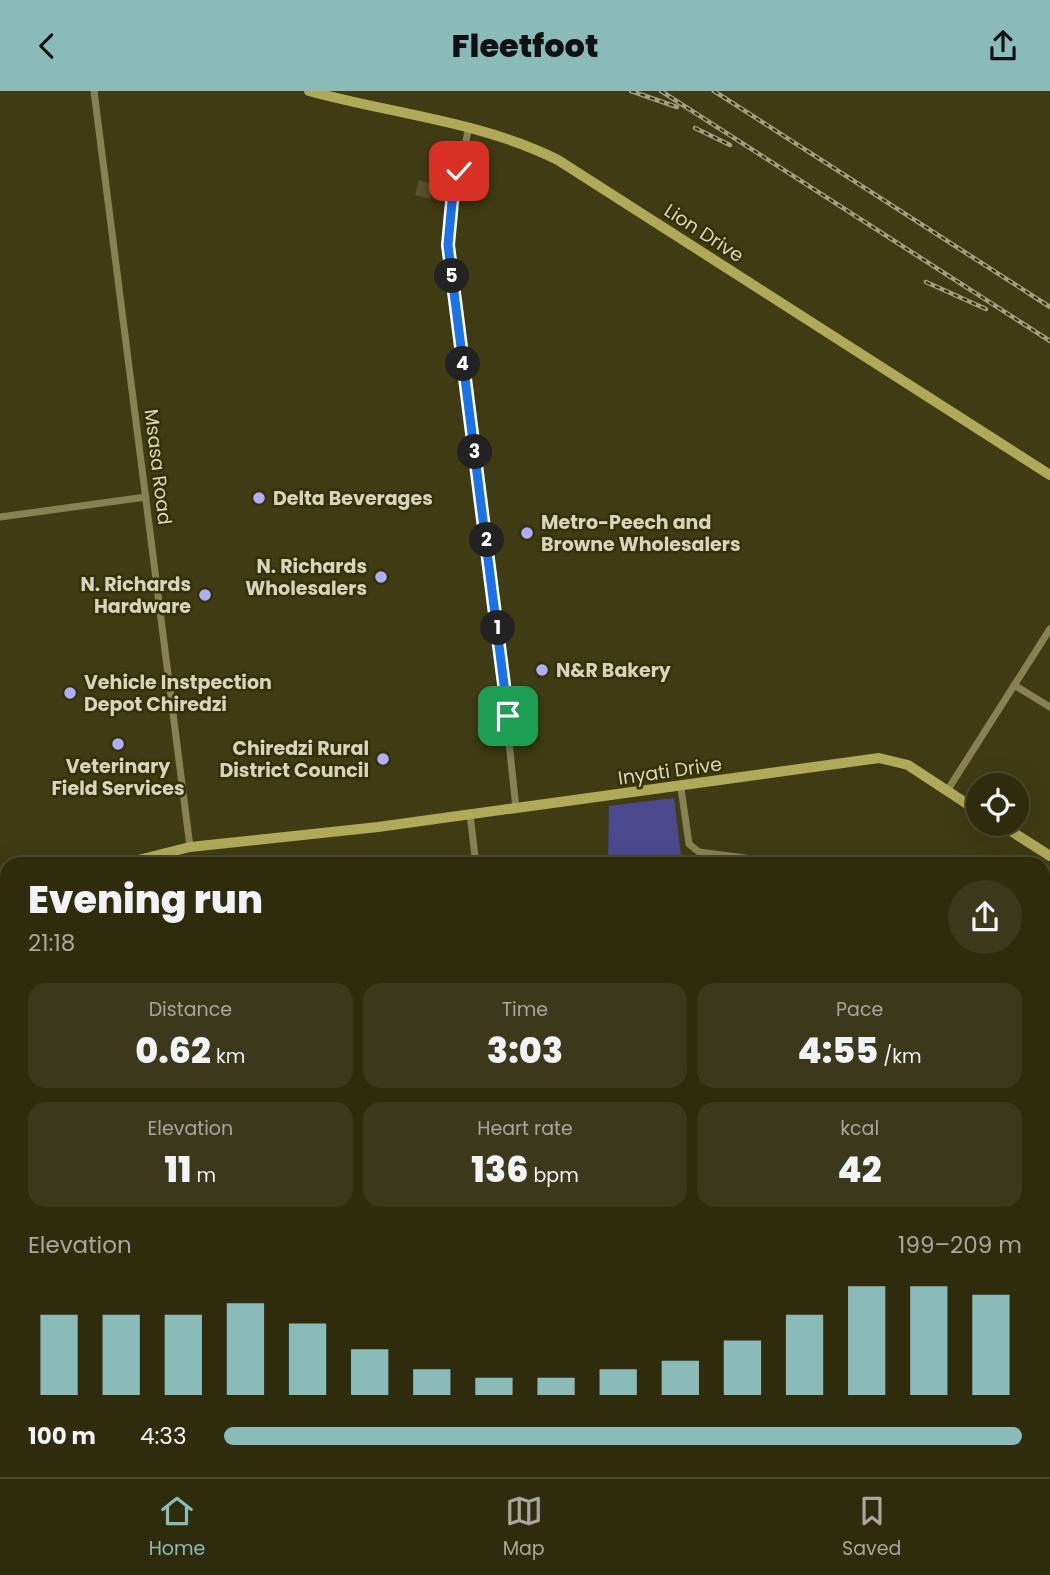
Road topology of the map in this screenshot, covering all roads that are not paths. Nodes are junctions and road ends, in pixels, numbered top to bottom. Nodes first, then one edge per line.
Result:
1 (94, 91) edge
2 (309, 91) edge
3 (469, 127) junction
4 (1050, 475) edge
5 (146, 497) junction
6 (0, 517) edge
7 (1050, 629) edge
8 (1014, 685) junction
9 (1050, 707) edge
10 (681, 788) junction
11 (947, 791) junction
12 (966, 803) edge
13 (516, 808) junction
14 (470, 814) junction
15 (1019, 836) edge
16 (190, 847) junction
17 (1050, 856) edge
18 (150, 857) edge
19 (475, 857) edge
20 (737, 857) edge

1 - 5 street, Msasa Road
2 - 3 street, Lion Drive
3 - 4 street, Lion Drive
3 - 13 street
5 - 6 street
5 - 16 street, Msasa Road
7 - 8 street
8 - 9 street
8 - 11 street
10 - 11 street, Inyati Drive
10 - 13 street, Inyati Drive
10 - 20 street
11 - 12 street, Inyati Drive
13 - 14 street, Inyati Drive
14 - 16 street, Inyati Drive
14 - 19 street
15 - 17 street
16 - 18 street, Inyati Drive

